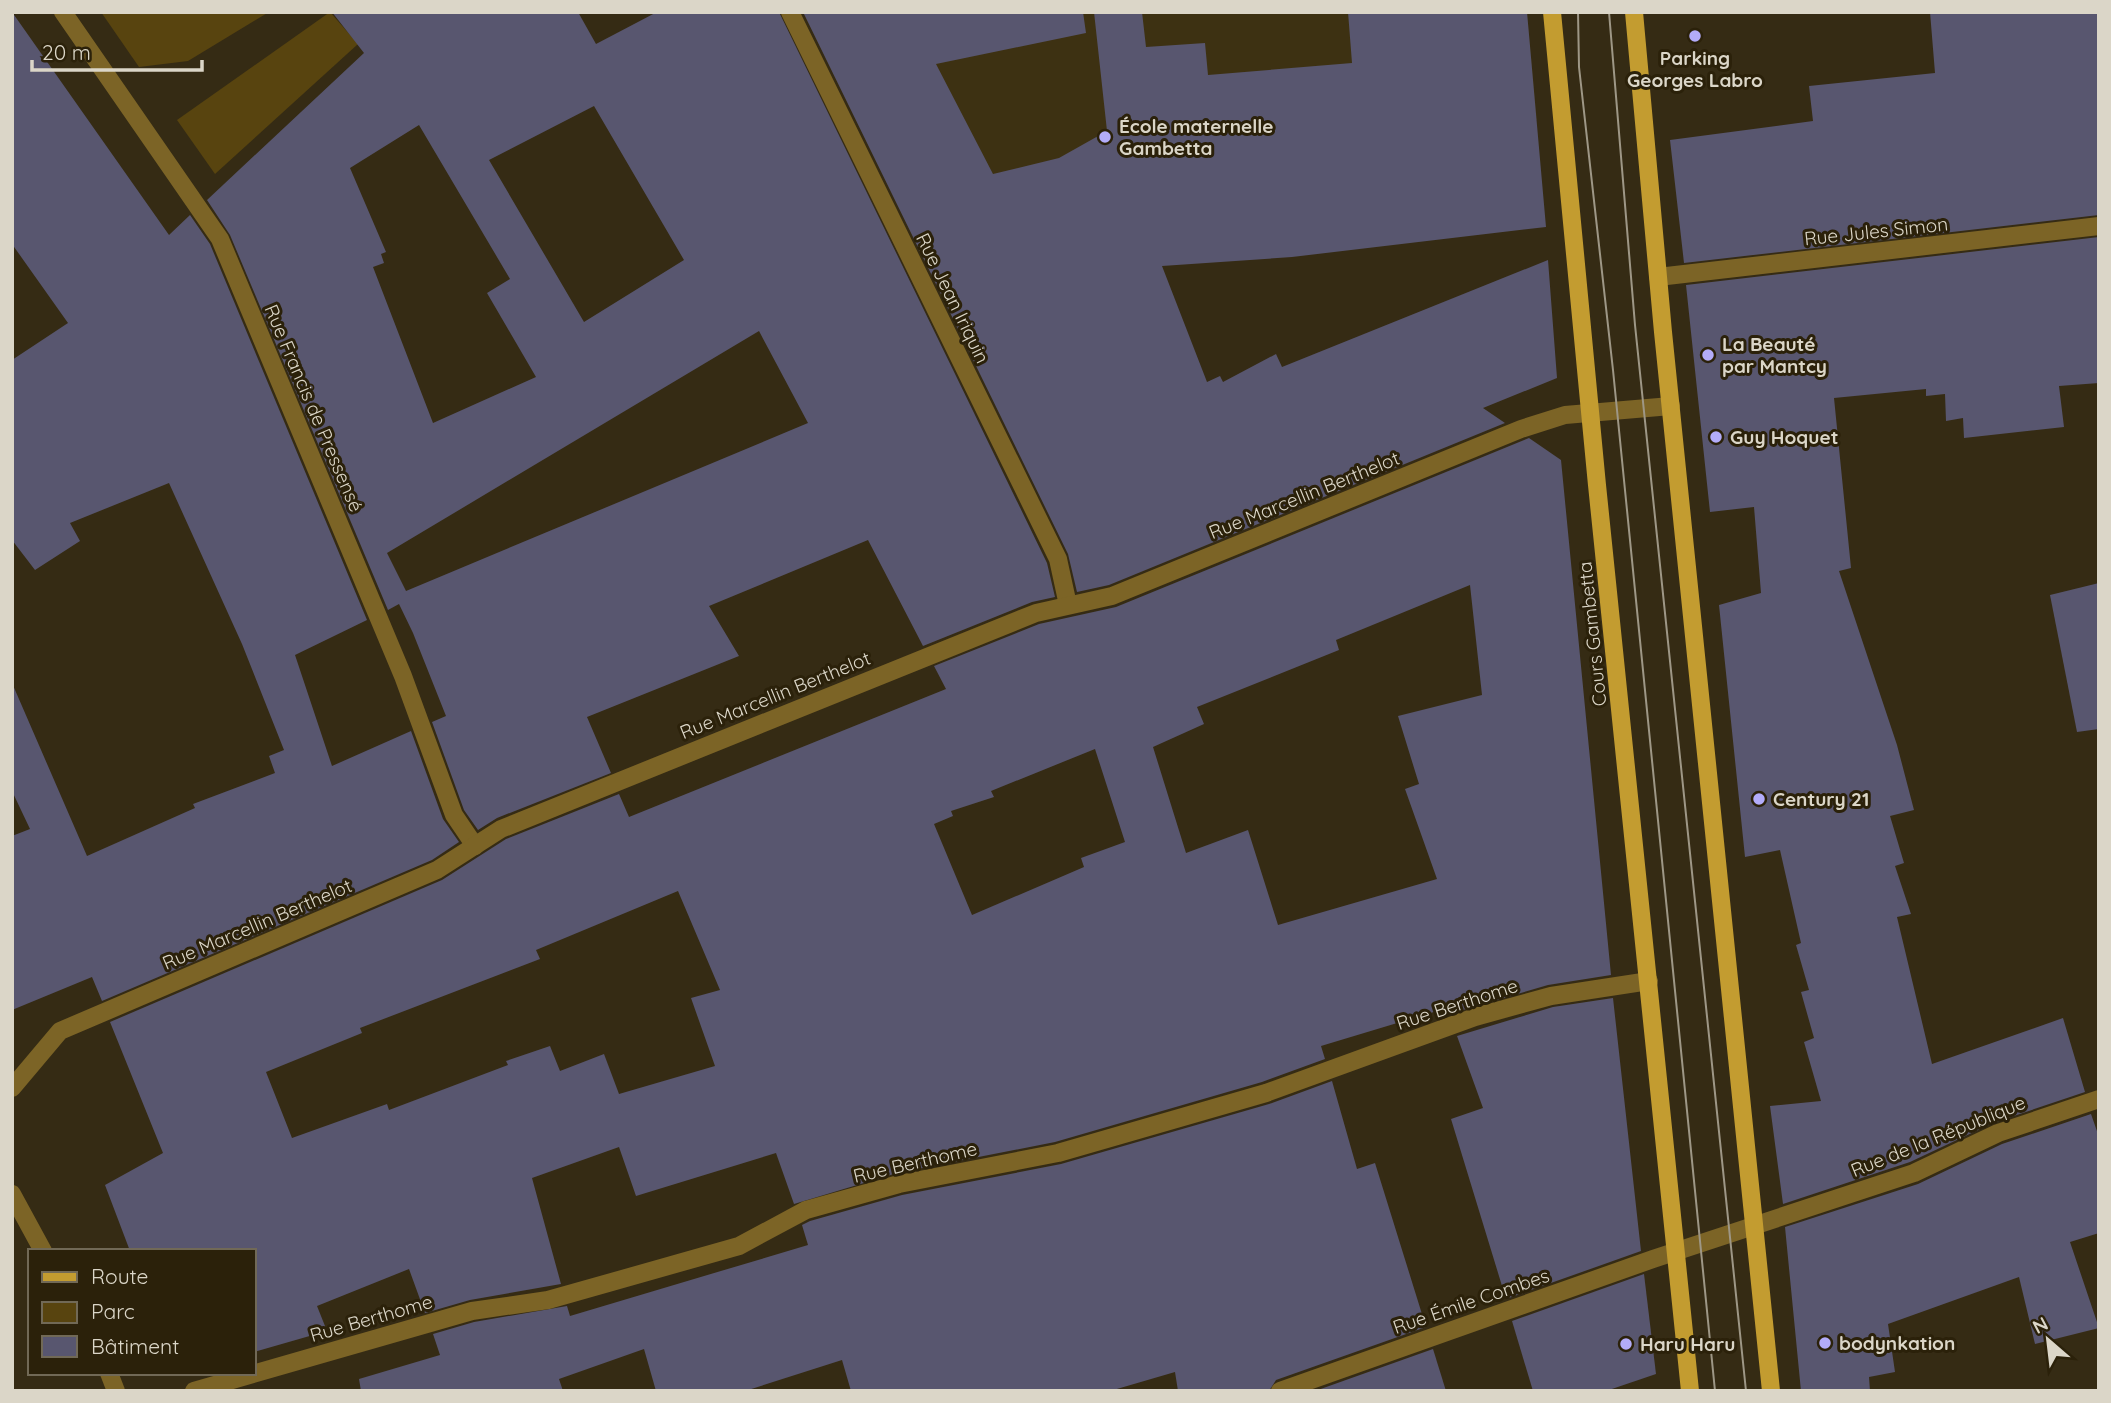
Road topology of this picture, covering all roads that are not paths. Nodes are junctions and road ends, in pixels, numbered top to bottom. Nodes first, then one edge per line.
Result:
1 (64, 12) edge
2 (790, 12) edge
3 (1552, 12) edge
4 (1634, 12) edge
5 (2099, 226) edge
6 (1658, 277) junction
7 (1671, 406) junction
8 (1590, 413) junction
9 (1068, 605) junction
10 (475, 846) junction
11 (1649, 981) junction
12 (12, 1088) edge
13 (2099, 1099) edge
14 (12, 1194) edge
15 (1754, 1227) junction
16 (42, 1249) edge
17 (1677, 1252) junction
18 (256, 1373) edge
19 (250, 1375) edge
20 (194, 1391) edge
21 (1280, 1391) edge
22 (1690, 1391) edge
23 (1771, 1391) edge

1 - 10 street, Rue Francis de Pressensé
2 - 9 street, Rue Jean Iriquin
3 - 8 main road, Cours Gambetta
4 - 6 main road
5 - 6 street, Rue Jules Simon
6 - 7 main road
7 - 8 street, Rue Marcellin Berthelot
7 - 15 main road
8 - 9 street, Rue Marcellin Berthelot
8 - 11 main road, Cours Gambetta
9 - 10 street, Rue Marcellin Berthelot
10 - 12 street, Rue Marcellin Berthelot
11 - 17 main road, Cours Gambetta
11 - 18 street, Rue Berthome
13 - 15 street, Rue de la République
14 - 16 street
15 - 17 street
15 - 23 main road
17 - 21 street, Rue Émile Combes
17 - 22 main road, Cours Gambetta
19 - 20 street, Rue Berthome

